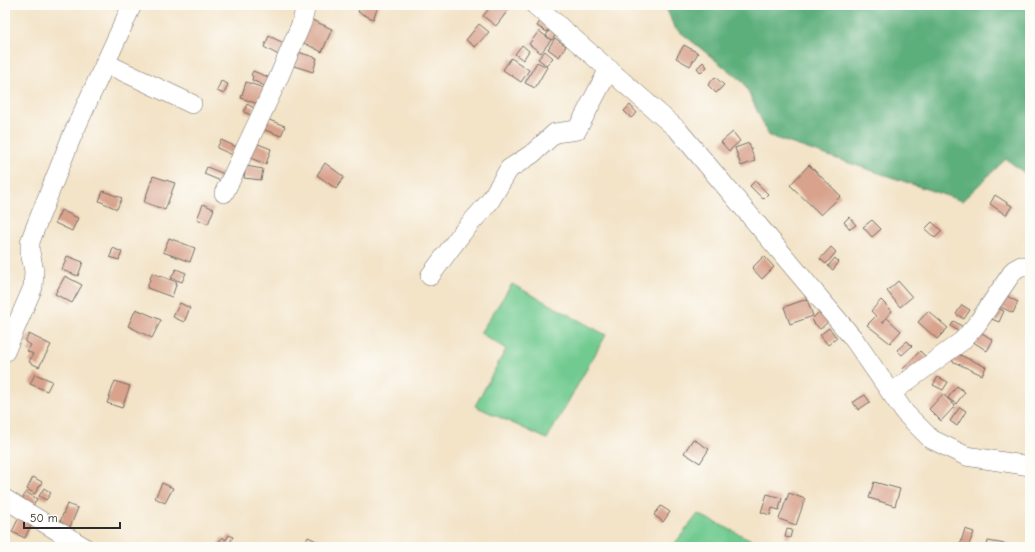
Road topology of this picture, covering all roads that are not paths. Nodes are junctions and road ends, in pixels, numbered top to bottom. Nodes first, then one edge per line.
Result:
1 (132, 5) edge
2 (306, 5) edge
3 (534, 5) edge
4 (105, 64) junction
5 (609, 69) junction
6 (192, 104) dead end
7 (224, 193) dead end
8 (1030, 266) edge
9 (430, 276) dead end
10 (5, 352) edge
11 (891, 393) junction
12 (1030, 466) edge
13 (5, 499) edge
14 (84, 547) edge

1 - 4 street
2 - 7 street
3 - 5 street
4 - 6 street
4 - 10 street
5 - 9 street
5 - 11 street
8 - 11 street
11 - 12 street
13 - 14 street

